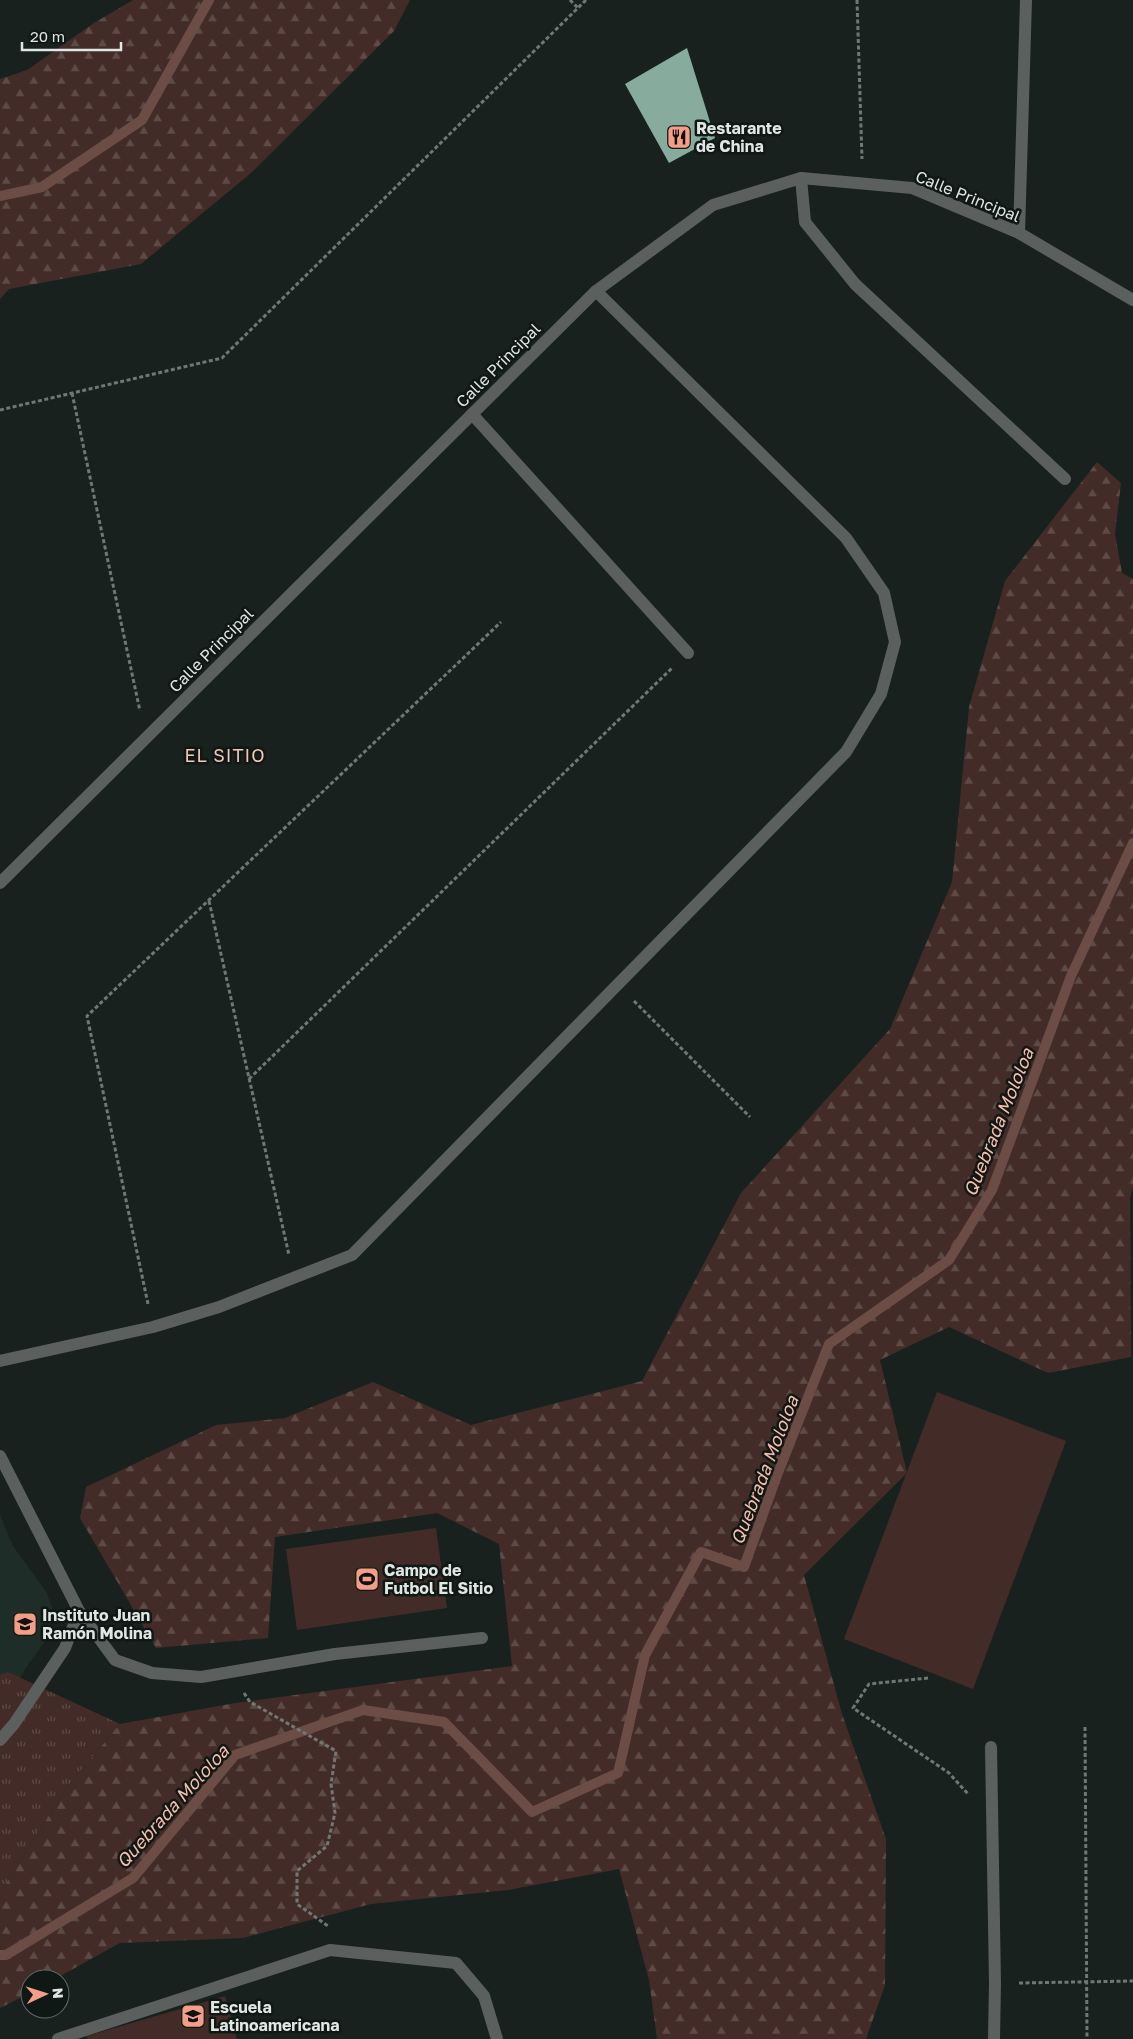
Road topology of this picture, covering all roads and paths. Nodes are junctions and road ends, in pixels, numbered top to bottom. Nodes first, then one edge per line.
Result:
1 (570, 0) edge
2 (586, 0) edge
3 (857, 0) edge
4 (1026, 0) edge
5 (578, 8) junction
6 (801, 178) junction
7 (863, 182) junction
8 (1019, 234) junction
9 (596, 291) junction
10 (1133, 300) edge
11 (72, 393) junction
12 (0, 410) edge
13 (472, 414) junction
14 (1066, 478) dead end
15 (501, 622) dead end
16 (688, 653) joint
17 (146, 738) junction
18 (0, 883) edge
19 (209, 900) junction
20 (618, 984) junction
21 (249, 1079) junction
22 (750, 1117) dead end
23 (294, 1277) junction
24 (153, 1327) junction
25 (0, 1362) edge
26 (0, 1456) edge
27 (79, 1611) junction
28 (482, 1638) dead end
29 (928, 1678) dead end
30 (250, 1702) dead end
31 (1086, 1727) dead end
32 (0, 1740) edge
33 (991, 1747) dead end
34 (992, 1820) junction
35 (355, 1953) junction
36 (1133, 1981) edge
37 (1086, 1982) junction
38 (995, 1983) junction
39 (58, 2039) edge
40 (498, 2039) edge
41 (994, 2039) edge
42 (1087, 2039) edge

1 - 5 path
2 - 5 path
3 - 7 path
4 - 8 street
5 - 11 path
6 - 7 street, Calle Principal
6 - 9 street, Calle Principal
6 - 14 street
7 - 8 street, Calle Principal
8 - 10 street, Calle Principal
9 - 13 street, Calle Principal
9 - 20 street
11 - 12 path
11 - 17 path
13 - 16 street
13 - 17 street, Calle Principal
15 - 19 path
16 - 21 path
17 - 18 street, Calle Principal
19 - 21 path
19 - 24 path
20 - 22 path
20 - 23 street
21 - 23 path
23 - 24 street
24 - 25 street
26 - 27 street
27 - 28 street
27 - 32 street
29 - 34 path
30 - 35 path
31 - 37 path
33 - 34 street
34 - 38 street
35 - 39 street
35 - 40 street
36 - 37 path
37 - 38 path
37 - 42 path
38 - 41 street

